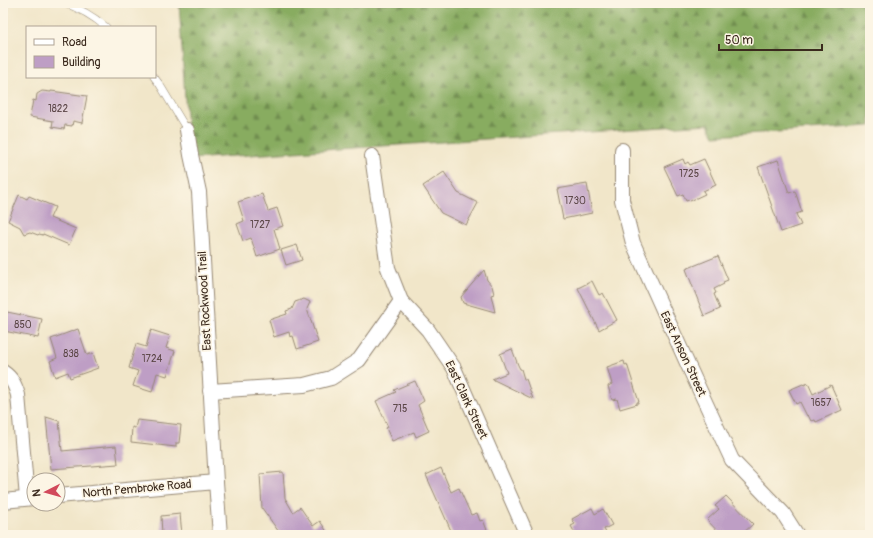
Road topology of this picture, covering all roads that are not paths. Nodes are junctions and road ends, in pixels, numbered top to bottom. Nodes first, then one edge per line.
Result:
1 (64, 3) edge
2 (105, 26) edge
3 (155, 78) edge
4 (186, 130) joint
5 (622, 150) dead end
6 (372, 156) dead end
7 (401, 301) junction
8 (3, 372) edge
9 (210, 392) junction
10 (28, 472) edge
11 (216, 482) junction
12 (66, 495) edge
13 (26, 498) edge
14 (3, 500) edge
15 (796, 534) edge
16 (220, 535) edge
17 (527, 535) edge

1 - 2 lane
3 - 4 lane, East Rockwood Trail
4 - 9 street, East Rockwood Trail
5 - 15 street, East Anson Street
6 - 7 street, East Clark Street
7 - 9 street
7 - 17 street, East Clark Street
8 - 10 street
9 - 11 street, East Rockwood Trail
11 - 12 street, North Pembroke Road
11 - 16 street, East Rockwood Trail
13 - 14 street

